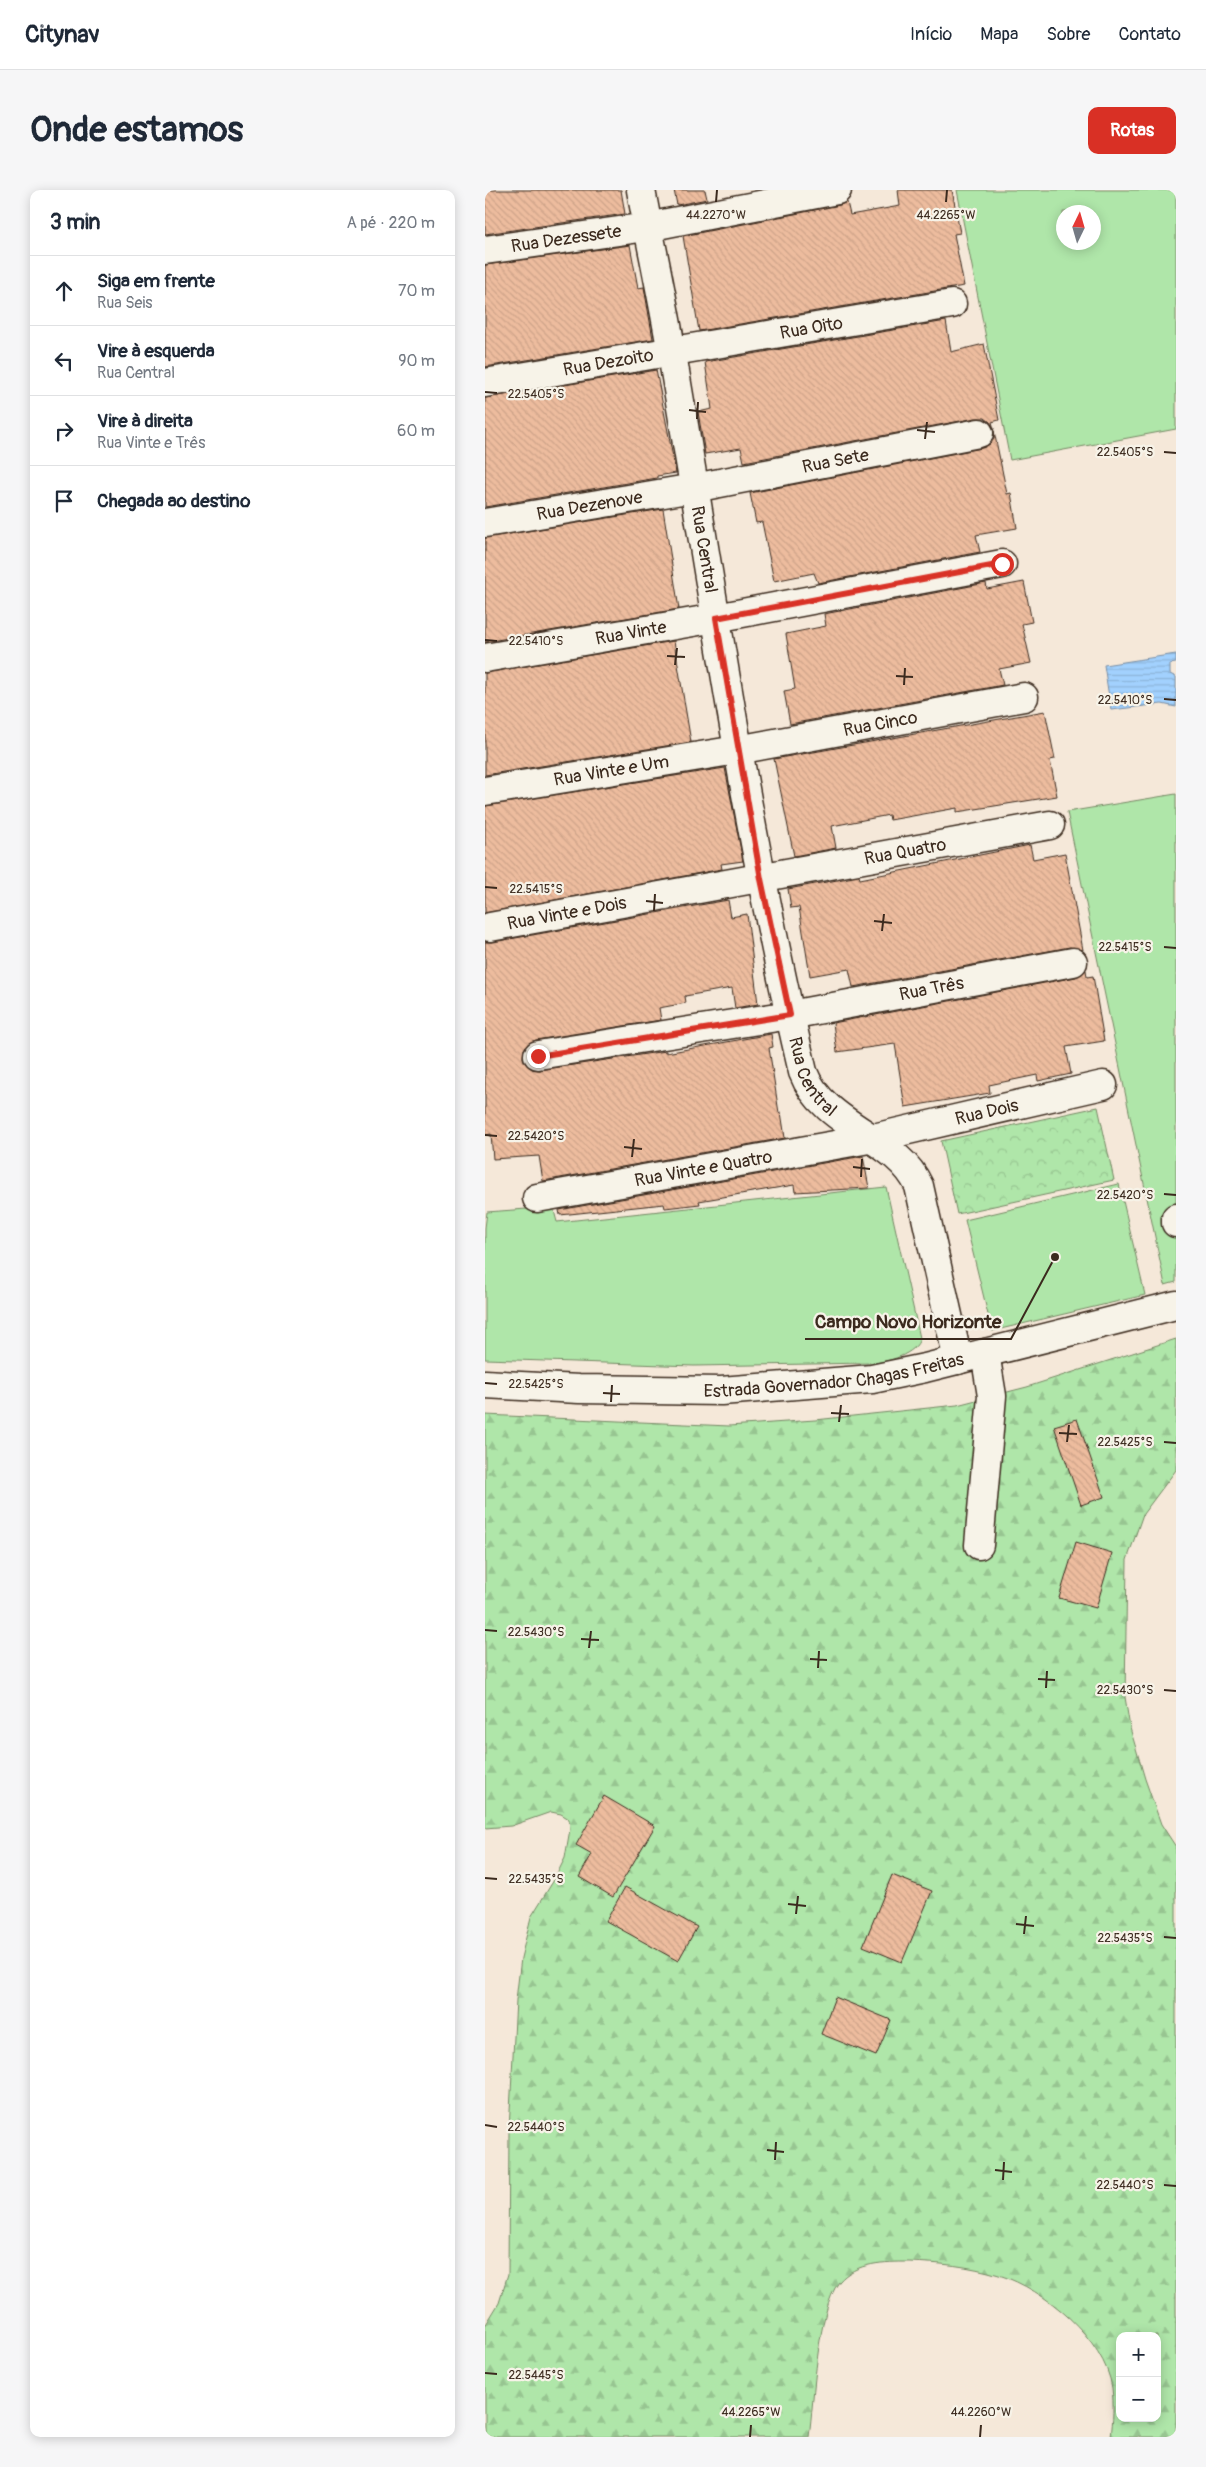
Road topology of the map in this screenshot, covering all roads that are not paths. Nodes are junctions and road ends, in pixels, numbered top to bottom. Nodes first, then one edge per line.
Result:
1 (641, 190) edge
2 (837, 190) edge
3 (647, 227) junction
4 (485, 250) edge
5 (952, 304) dead end
6 (672, 352) junction
7 (485, 383) edge
8 (979, 433) dead end
9 (694, 488) junction
10 (485, 523) edge
11 (1002, 564) dead end
12 (716, 618) junction
13 (485, 658) edge
14 (1024, 697) dead end
15 (737, 750) junction
16 (485, 791) edge
17 (1050, 825) dead end
18 (761, 879) junction
19 (490, 927) dead end
20 (1073, 962) dead end
21 (790, 1015) junction
22 (538, 1056) dead end
23 (1103, 1085) dead end
24 (869, 1139) junction
25 (537, 1198) dead end
26 (1176, 1218) edge
27 (1176, 1223) edge
28 (1176, 1305) edge
29 (985, 1353) junction
30 (958, 1360) junction
31 (485, 1384) edge
32 (979, 1545) dead end

1 - 3 street, Rua Central
2 - 3 street, Rua Dezessete
3 - 4 street, Rua Dezessete
3 - 6 street, Rua Central
5 - 6 street, Rua Oito
6 - 7 street, Rua Dezoito
6 - 9 street, Rua Central
8 - 9 street, Rua Sete
9 - 10 street, Rua Dezenove
9 - 12 street, Rua Central
11 - 12 street, Rua Vinte
12 - 13 street, Rua Vinte
12 - 15 street, Rua Central
14 - 15 street, Rua Cinco
15 - 16 street, Rua Vinte e Um
15 - 18 street, Rua Central
17 - 18 street, Rua Quatro
18 - 19 street, Rua Vinte e Dois
18 - 21 street, Rua Central
20 - 21 street, Rua Três
21 - 22 street, Rua Três
21 - 24 street, Rua Central
23 - 24 street, Rua Dois
24 - 25 street, Rua Vinte e Quatro
24 - 30 street, Rua Central
26 - 27 street
28 - 29 street, Estrada Governador Chagas Freitas
29 - 30 street, Estrada Governador Chagas Freitas
29 - 32 street
30 - 31 street, Estrada Governador Chagas Freitas

